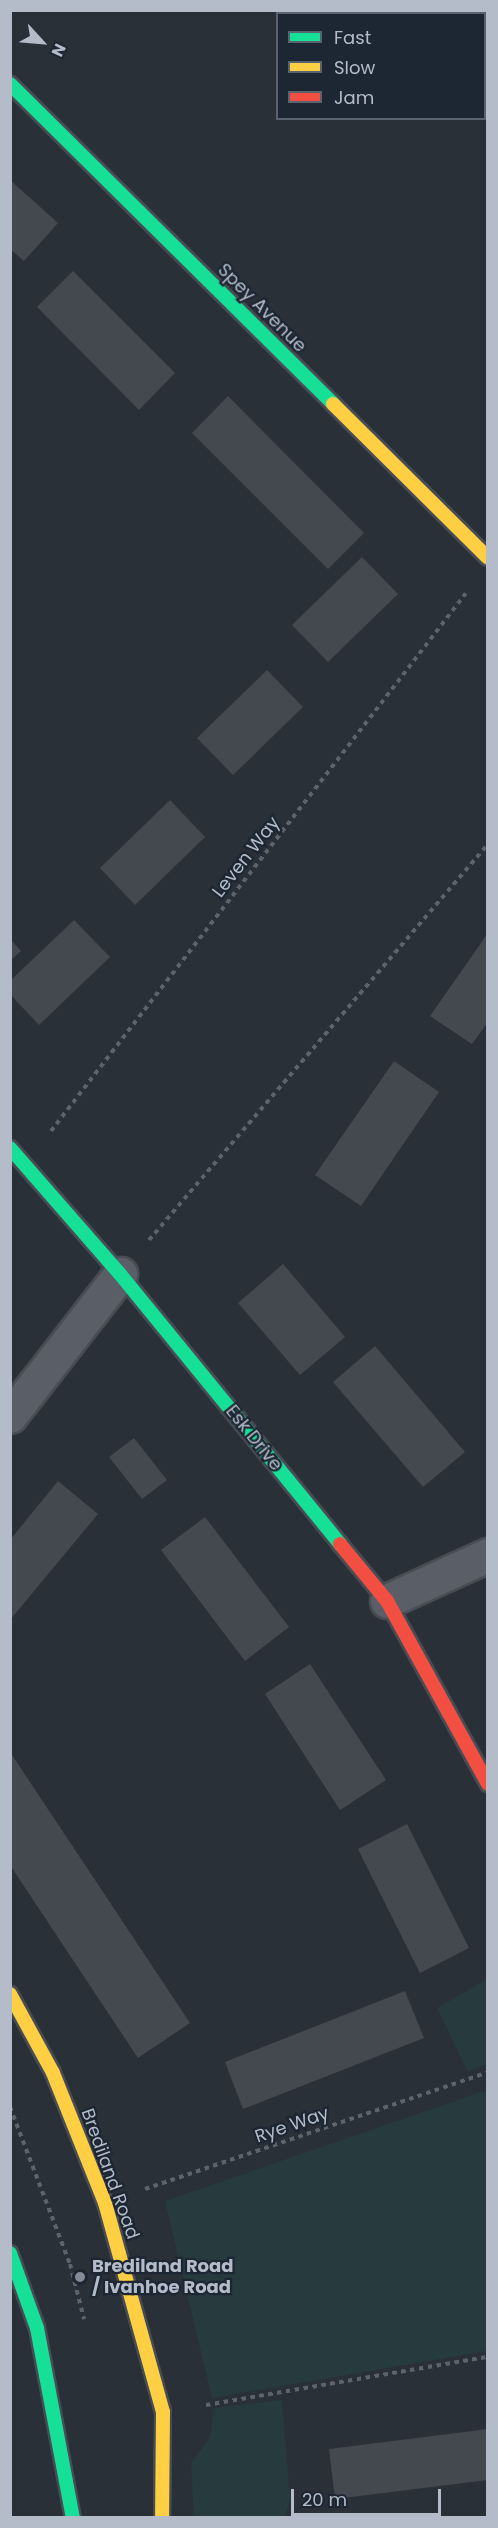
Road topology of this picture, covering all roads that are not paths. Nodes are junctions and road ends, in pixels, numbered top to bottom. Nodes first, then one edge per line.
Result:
1 (10, 84) edge
2 (488, 558) edge
3 (10, 1148) edge
4 (120, 1274) junction
5 (10, 1416) edge
6 (488, 1555) edge
7 (387, 1601) junction
8 (488, 1785) edge
9 (10, 1995) edge
10 (10, 2253) edge
11 (73, 2517) edge
12 (162, 2517) edge

1 - 2 street, Spey Avenue
3 - 4 street, Esk Drive
4 - 5 street
4 - 7 street, Esk Drive
6 - 7 street
7 - 8 street, Esk Drive
9 - 12 street, Brediland Road
10 - 11 street

